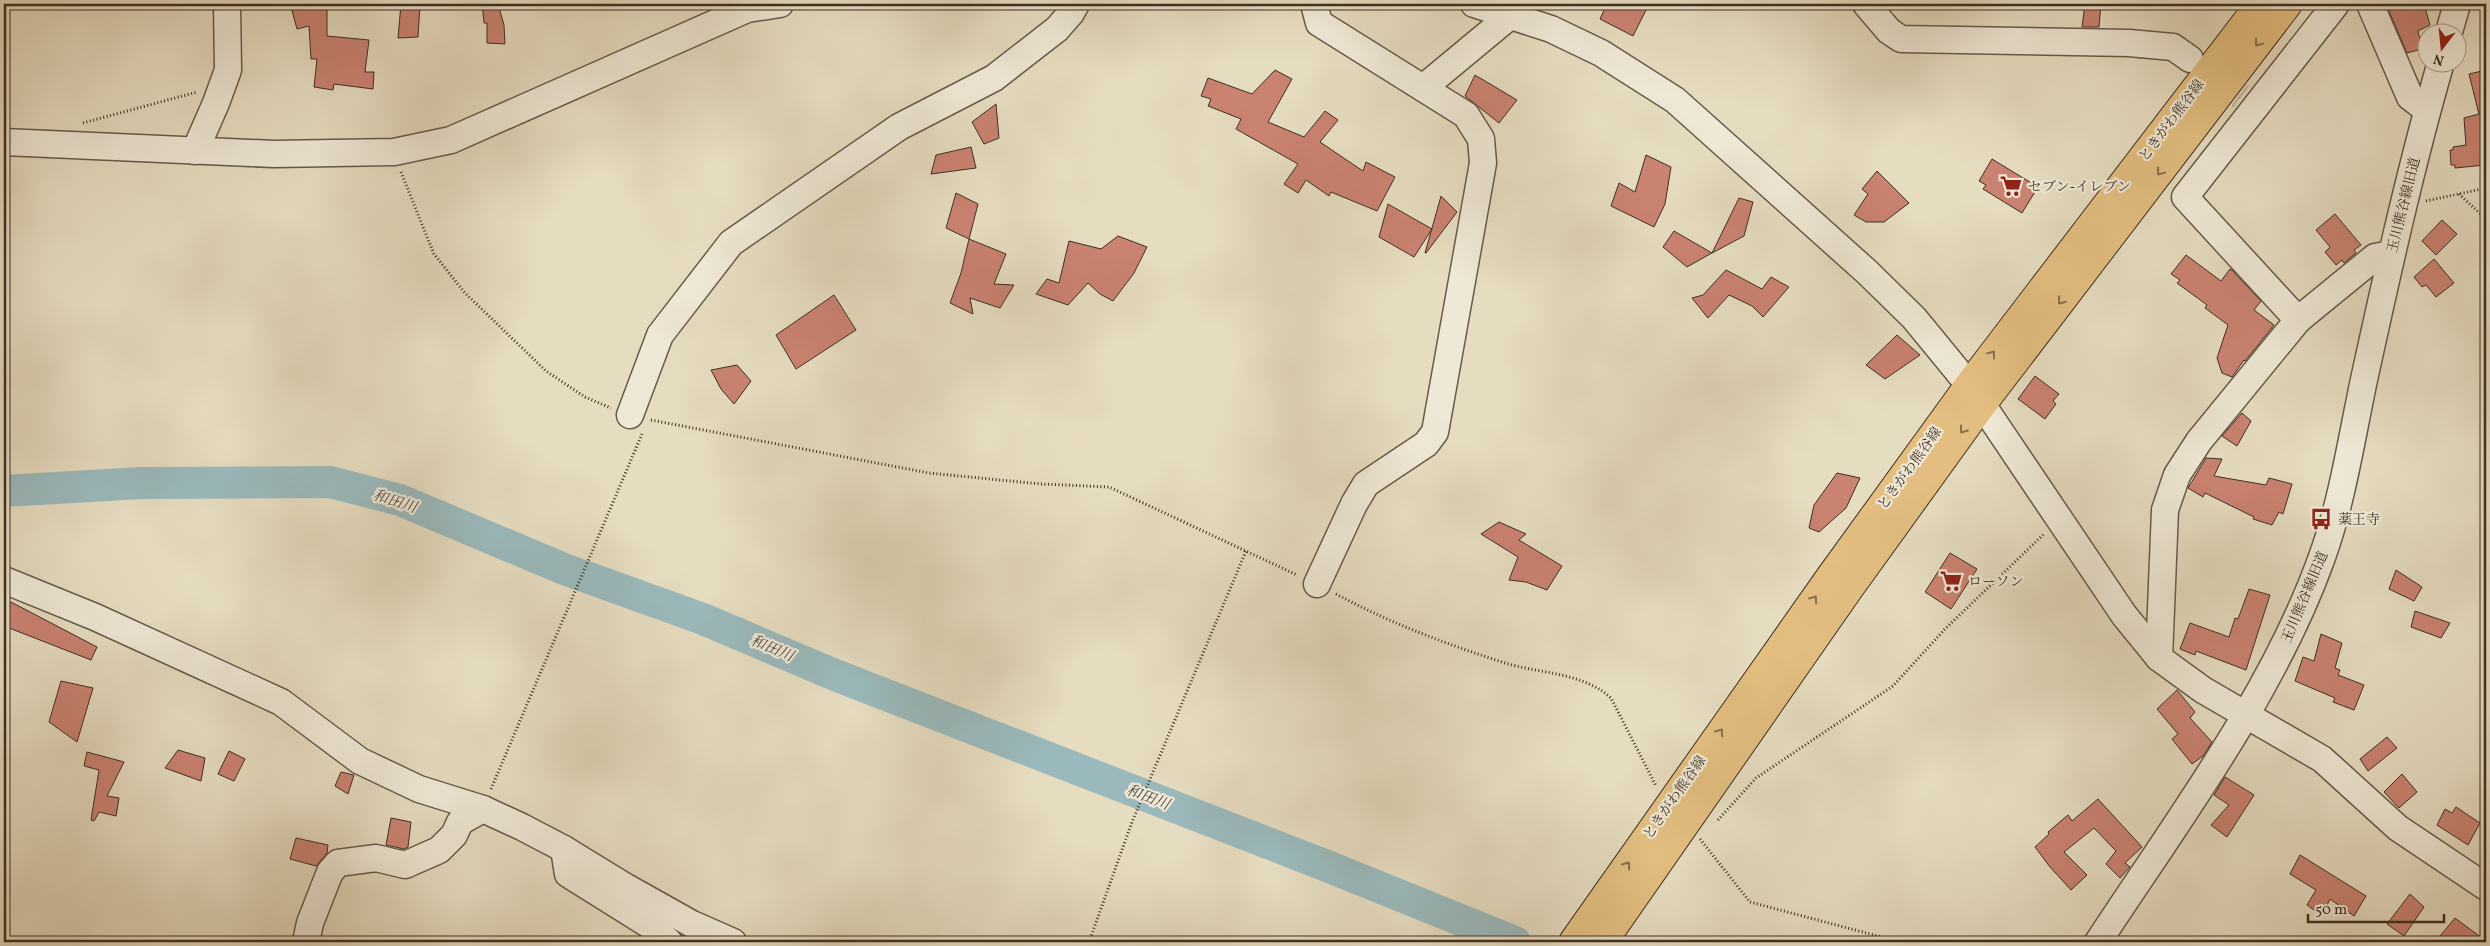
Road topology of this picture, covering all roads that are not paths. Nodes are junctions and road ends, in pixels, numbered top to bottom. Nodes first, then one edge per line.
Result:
1 (227, 4) edge
2 (780, 4) edge
3 (1076, 4) edge
4 (1314, 4) edge
5 (1474, 4) edge
6 (1866, 4) edge
7 (2260, 4) edge
8 (2288, 4) edge
9 (2336, 4) edge
10 (2370, 4) edge
11 (2457, 4) edge
12 (746, 6) edge
13 (1521, 12) edge
14 (2452, 22) edge
15 (2190, 59) tunnel mouth
16 (2437, 72) edge
17 (1422, 88) junction
18 (2427, 110) junction
19 (4, 142) edge
20 (195, 151) junction
21 (2391, 254) junction
22 (2298, 320) junction
23 (1975, 395) junction
24 (639, 417) road end
25 (4, 580) edge
26 (1317, 584) road end
27 (2160, 658) junction
28 (2246, 716) junction
29 (483, 808) junction
30 (564, 849) junction
31 (2486, 887) edge
32 (1611, 909) junction
33 (306, 942) edge
34 (669, 942) edge
35 (732, 942) edge
36 (1573, 942) edge
37 (1603, 942) edge
38 (2098, 942) edge

1 - 20 street
2 - 12 street
3 - 24 street
4 - 17 street
5 - 13 street
6 - 15 street
23 -> 7 main road, ときがわ熊谷線
8 -> 23 main road, ときがわ熊谷線
9 - 22 street
10 - 18 street
11 - 14 street
12 - 20 street
13 - 17 street
13 - 23 street
16 - 18 street, 玉川熊谷線旧道
17 - 26 street
18 - 21 street, 玉川熊谷線旧道
19 - 20 street
21 - 22 street
21 - 28 street, 玉川熊谷線旧道
22 - 27 street
23 - 27 street
23 - 32 main road, ときがわ熊谷線
25 - 29 street
27 - 28 street
28 - 31 street
28 - 38 street, 玉川熊谷線旧道
29 - 30 street
29 - 33 street
30 - 34 street
30 - 35 street
32 - 36 main road, ときがわ熊谷線
32 - 37 main road, ときがわ熊谷線

